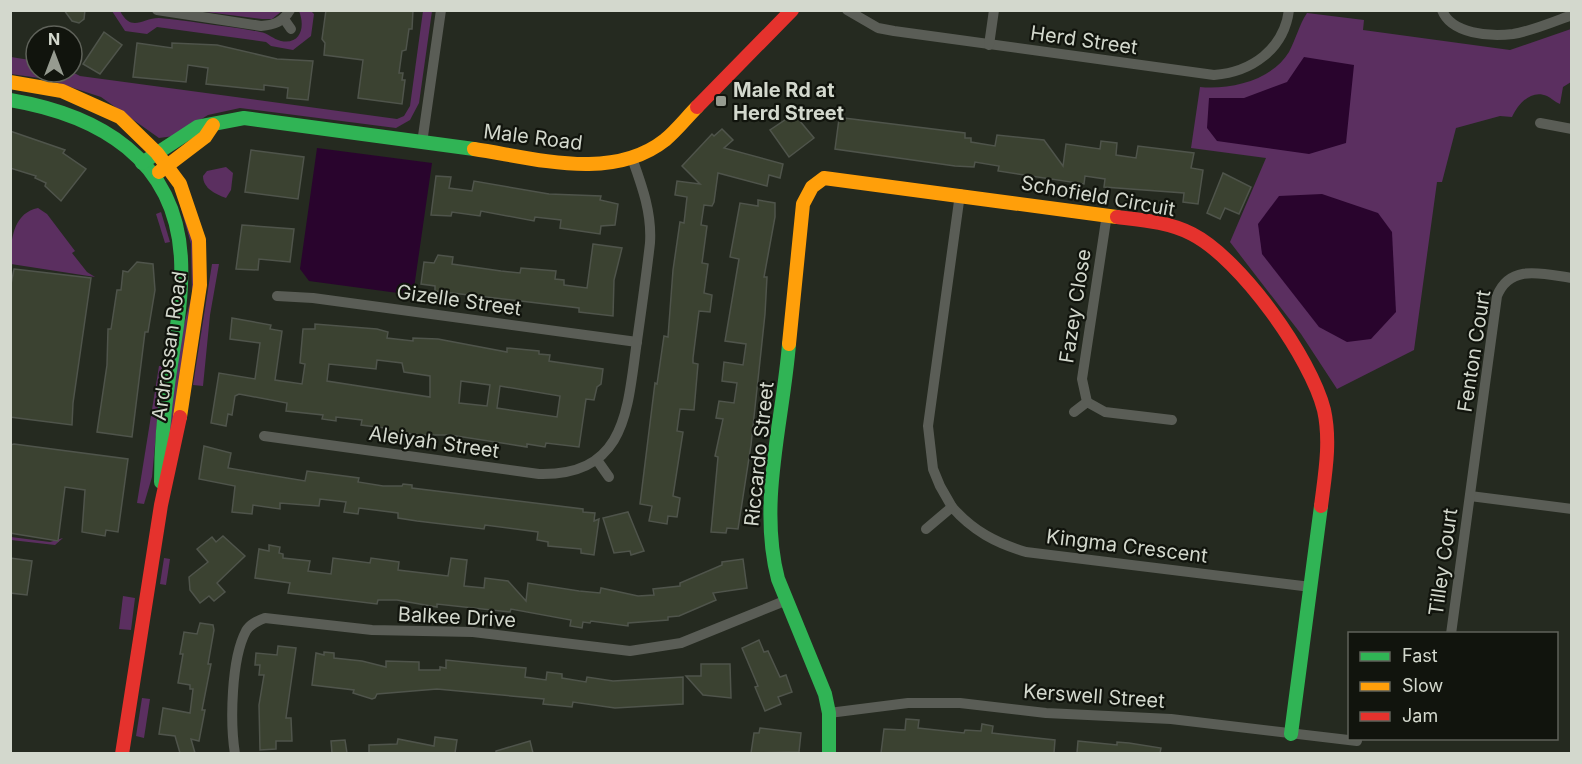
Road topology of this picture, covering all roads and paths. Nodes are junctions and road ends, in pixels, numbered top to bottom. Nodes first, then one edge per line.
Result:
1 (157, 10) edge
2 (441, 10) edge
3 (792, 10) edge
4 (847, 10) edge
5 (994, 10) edge
6 (1289, 10) edge
7 (1442, 10) edge
8 (287, 15) edge
9 (1572, 15) edge
10 (291, 29) dead end
11 (989, 45) junction
12 (10, 82) edge
13 (10, 100) edge
14 (1540, 123) dead end
15 (213, 125) junction
16 (1572, 129) edge
17 (422, 143) junction
18 (157, 153) junction
19 (632, 158) junction
20 (142, 163) junction
21 (166, 166) junction
22 (152, 177) junction
23 (812, 187) joint
24 (960, 194) junction
25 (1107, 214) junction
26 (1572, 278) edge
27 (277, 296) dead end
28 (637, 342) junction
29 (1087, 402) junction
30 (1074, 412) dead end
31 (1172, 420) dead end
32 (264, 436) dead end
33 (597, 460) junction
34 (609, 477) dead end
35 (1470, 496) junction
36 (161, 506) junction
37 (952, 507) junction
38 (1572, 509) edge
39 (926, 529) dead end
40 (1311, 587) junction
41 (787, 600) junction
42 (1451, 632) edge
43 (829, 713) junction
44 (1291, 734) junction
45 (1357, 741) dead end
46 (122, 753) edge
47 (235, 753) edge
48 (829, 753) edge

1 - 8 street
2 - 17 street
3 - 19 street, Male Road
4 - 11 street, Herd Street
5 - 11 street
6 - 11 street, Herd Street
7 - 9 street
8 - 10 street
12 - 18 street, Ardrossan Road
13 - 20 street, Ardrossan Road
14 - 16 street
15 - 17 street, Male Road
15 - 18 street, Male Road
15 - 21 street
17 - 19 street, Male Road
18 - 20 street, Male Road
18 - 21 street, Ardrossan Road
19 - 28 street, Aleiyah Street
20 - 22 street, Ardrossan Road
21 - 22 street
21 - 36 street, Ardrossan Road
22 - 36 street, Ardrossan Road
23 - 24 street, Schofield Circuit
23 - 41 street, Riccardo Street
24 - 25 street, Schofield Circuit
24 - 37 street, Kingma Crescent
25 - 29 street, Fazey Close
25 - 40 street, Schofield Circuit
26 - 35 street, Fenton Court
27 - 28 street, Gizelle Street
28 - 33 street, Aleiyah Street
29 - 30 street
29 - 31 street
32 - 33 street, Aleiyah Street
33 - 34 street
35 - 38 street
35 - 42 street, Tilley Court
36 - 46 street, Ardrossan Road
37 - 39 street
37 - 40 street, Kingma Crescent
40 - 44 street, Schofield Circuit
41 - 43 street, Riccardo Street
41 - 47 street, Balkee Drive
43 - 44 street, Kerswell Street
43 - 48 street, Riccardo Street
44 - 45 street, Kerswell Street

